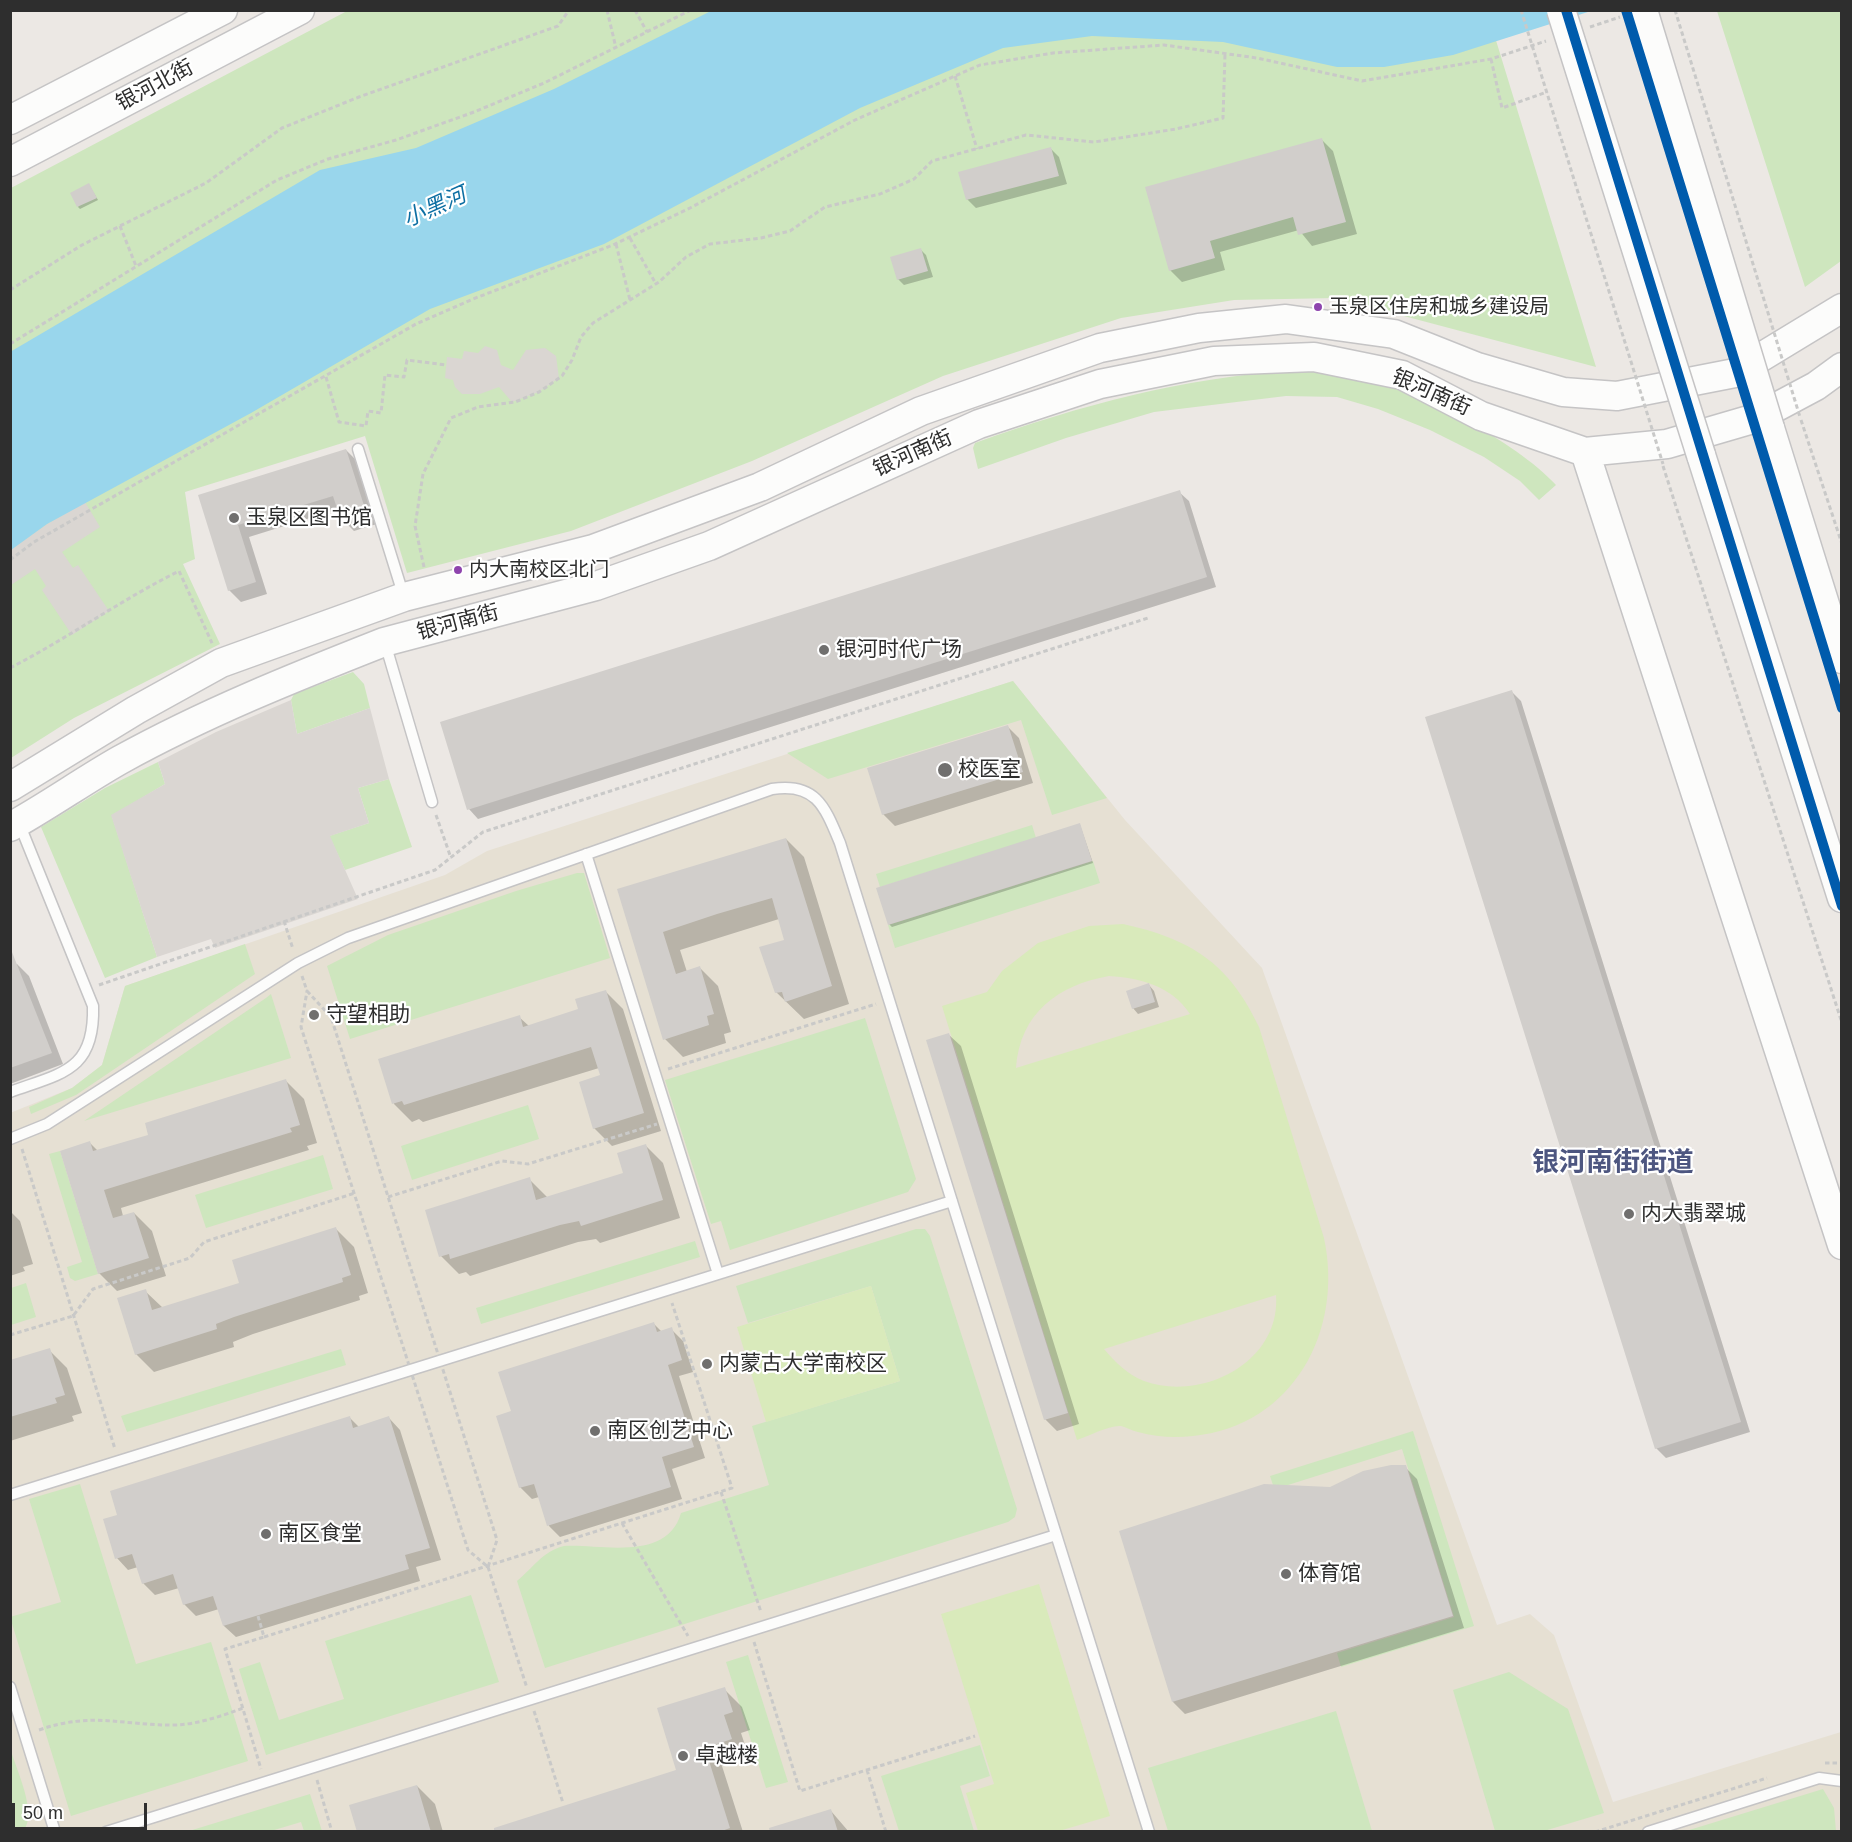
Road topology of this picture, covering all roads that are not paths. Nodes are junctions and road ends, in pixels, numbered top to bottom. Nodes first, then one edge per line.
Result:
1 (223, 10) edge
2 (300, 10) edge
3 (1561, 10) edge
4 (1643, 10) edge
5 (10, 120) edge
6 (10, 162) edge
7 (1842, 308) edge
8 (1842, 367) edge
9 (358, 448) dead end
10 (1585, 452) junction
11 (404, 597) junction
12 (384, 642) junction
13 (1842, 658) edge
14 (10, 787) edge
15 (432, 802) road end
16 (15, 825) edge
17 (586, 854) junction
18 (1842, 898) edge
19 (10, 1092) edge
20 (14, 1137) edge
21 (952, 1202) junction
22 (1842, 1245) edge
23 (718, 1274) junction
24 (10, 1495) edge
25 (1056, 1535) junction
26 (10, 1687) edge
27 (1842, 1781) edge
28 (55, 1832) edge
29 (106, 1832) edge
30 (1149, 1832) edge
31 (1648, 1832) edge

1 - 5 main road, 银河北街
2 - 6 main road, 银河北街
3 - 18 main road, bridge
4 - 13 main road, bridge
7 - 11 main road, 银河南街
8 - 10 main road, 银河南街
9 - 11 lane
10 - 12 main road, 银河南街
10 - 22 main road
11 - 14 main road, 银河南街
12 - 15 lane
12 - 16 main road, 银河南街
16 - 19 lane
17 - 20 lane
17 - 21 lane
17 - 23 lane
21 - 23 lane
21 - 25 lane
23 - 24 lane
25 - 29 lane
25 - 30 lane
26 - 28 lane
27 - 31 lane

